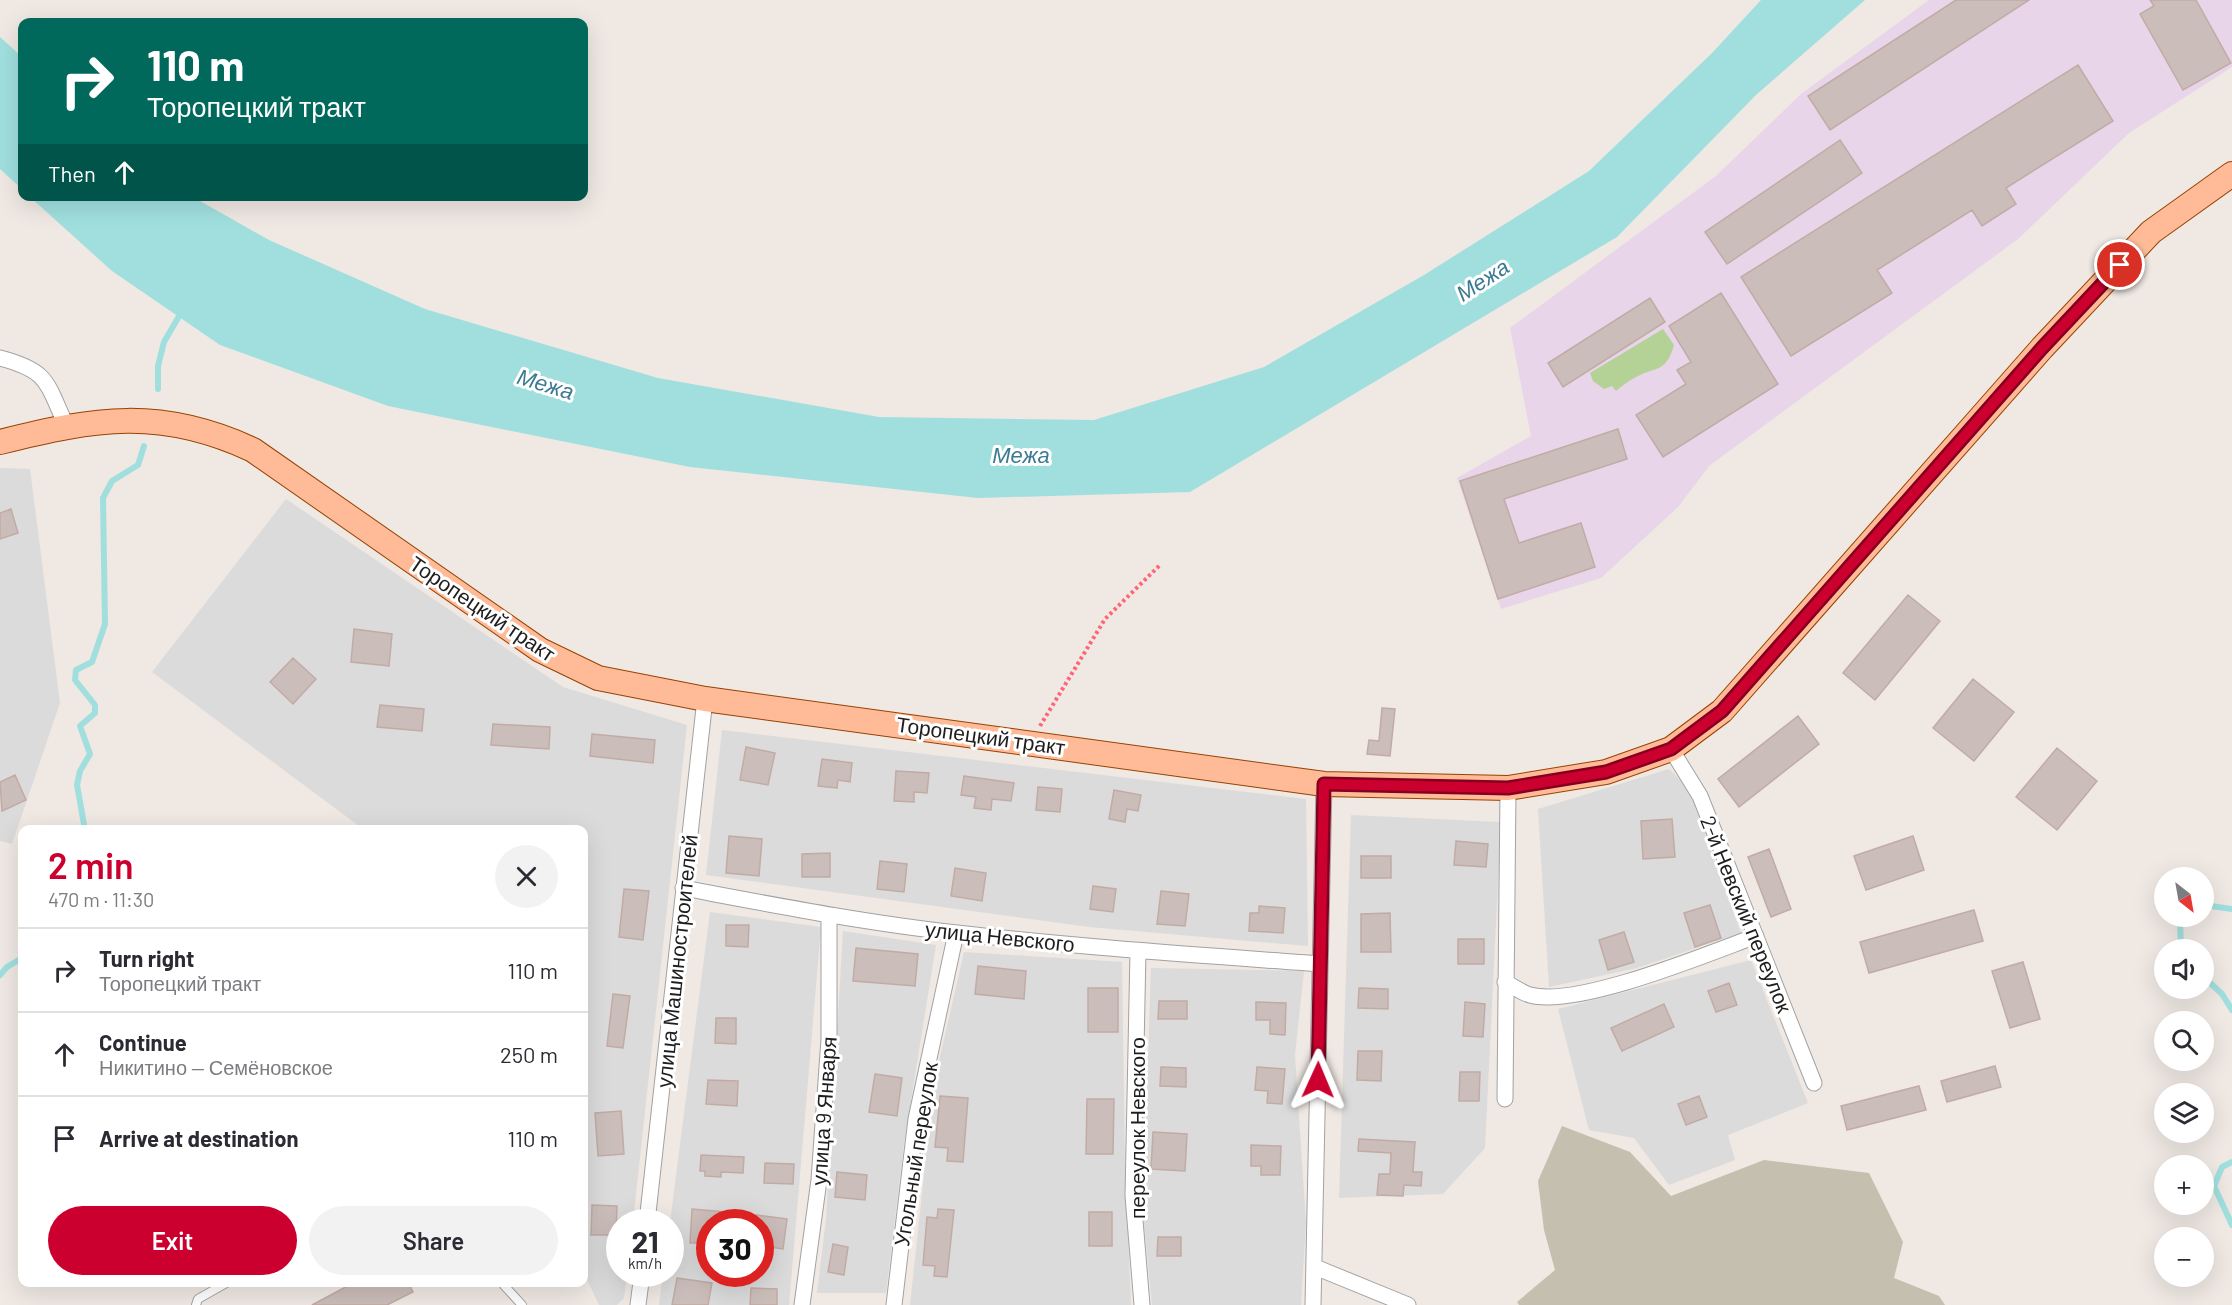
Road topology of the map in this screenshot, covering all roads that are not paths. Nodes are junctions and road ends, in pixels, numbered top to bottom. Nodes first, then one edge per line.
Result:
1 (2232, 174) edge
2 (0, 358) edge
3 (66, 425) junction
4 (0, 442) edge
5 (705, 699) junction
6 (1671, 749) junction
7 (1324, 784) junction
8 (1508, 788) junction
9 (683, 888) junction
10 (829, 915) junction
11 (956, 933) junction
12 (1756, 936) junction
13 (1138, 951) junction
14 (1320, 964) junction
15 (1505, 982) junction
16 (1814, 1083) dead end
17 (1505, 1098) dead end
18 (648, 1209) edge
19 (1315, 1267) junction
20 (219, 1287) edge
21 (506, 1287) edge
22 (640, 1287) edge
23 (196, 1305) edge
24 (522, 1305) edge
25 (638, 1305) edge
26 (802, 1305) edge
27 (894, 1305) edge
28 (1142, 1305) edge
29 (1313, 1305) edge
30 (1408, 1305) edge

1 - 6 main road, Торопецкий тракт
2 - 3 street
3 - 4 main road, Торопецкий тракт
3 - 5 main road, Торопецкий тракт
5 - 7 main road, Торопецкий тракт
5 - 9 street, улица Машиностроителей
6 - 8 main road, Торопецкий тракт
6 - 12 street, 2-й Невский переулок
7 - 8 main road, Торопецкий тракт
7 - 14 street
8 - 15 street
9 - 10 street, улица Невского
9 - 18 street, улица Машиностроителей
10 - 11 street, улица Невского
10 - 26 street, улица 9 Января
11 - 13 street, улица Невского
11 - 27 street, Угольный переулок
12 - 15 street
12 - 16 street, 2-й Невский переулок
13 - 14 street, улица Невского
13 - 28 street, переулок Невского
14 - 19 street
15 - 17 street
19 - 29 street
19 - 30 street
20 - 23 lane
21 - 24 lane
22 - 25 street

